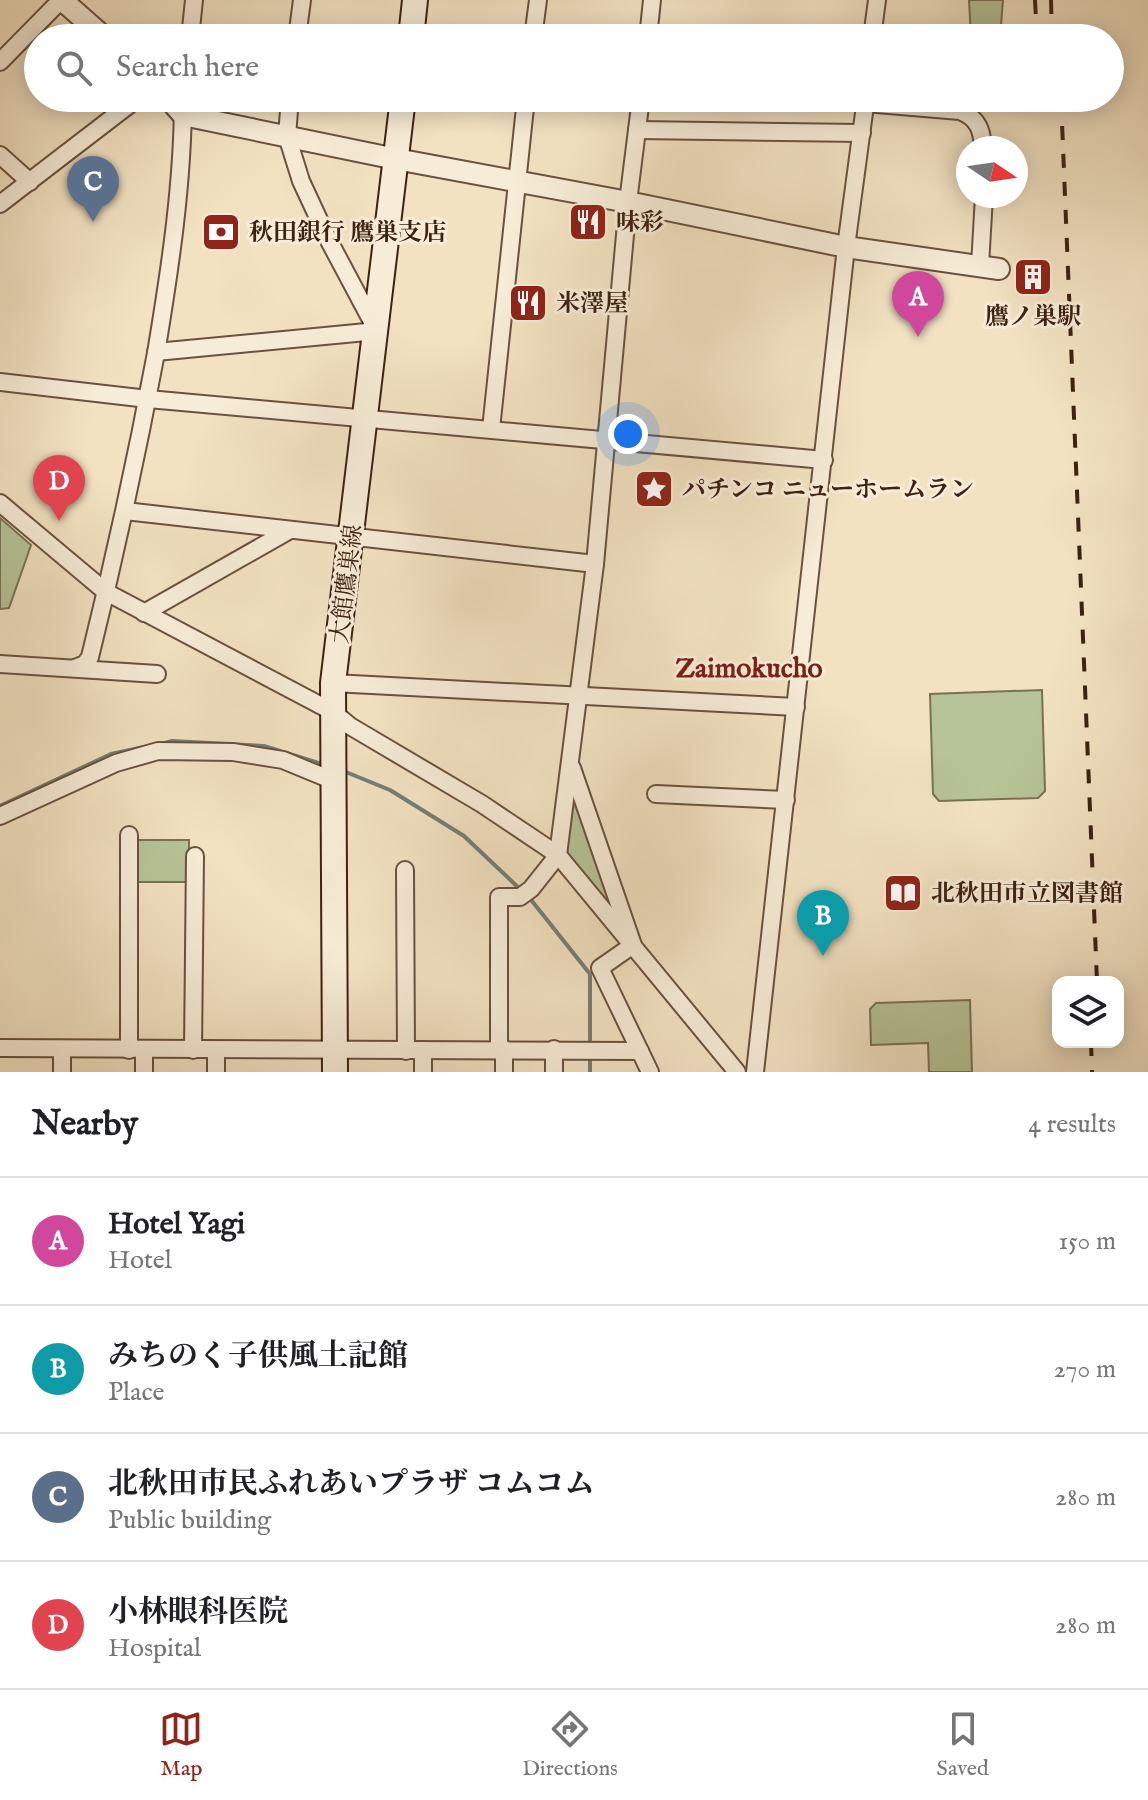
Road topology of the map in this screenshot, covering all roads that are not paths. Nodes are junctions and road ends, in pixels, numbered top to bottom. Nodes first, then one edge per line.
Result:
1 (62, 0) edge
2 (194, 0) edge
3 (302, 0) edge
4 (415, 0) edge
5 (538, 0) edge
6 (652, 0) edge
7 (877, 0) edge
8 (38, 24) edge
9 (89, 24) edge
10 (191, 24) edge
11 (299, 24) edge
12 (412, 24) edge
13 (535, 24) edge
14 (649, 24) edge
15 (874, 24) edge
16 (24, 38) edge
17 (0, 62) edge
18 (120, 112) edge
19 (183, 112) edge
20 (204, 112) edge
21 (289, 112) edge
22 (401, 112) edge
23 (524, 112) edge
24 (639, 112) edge
25 (865, 112) edge
26 (963, 112) edge
27 (637, 130) junction
28 (862, 133) junction
29 (287, 136) junction
30 (981, 136) edge
31 (0, 155) edge
32 (396, 159) junction
33 (30, 182) junction
34 (515, 183) junction
35 (628, 202) junction
36 (0, 204) edge
37 (985, 208) edge
38 (846, 247) junction
39 (989, 268) joint
40 (377, 331) junction
41 (156, 352) junction
42 (0, 382) edge
43 (148, 399) junction
44 (365, 419) junction
45 (491, 429) junction
46 (608, 441) junction
47 (824, 460) junction
48 (0, 503) edge
49 (125, 511) junction
50 (290, 530) junction
51 (352, 538) junction
52 (595, 564) junction
53 (106, 592) junction
54 (144, 613) junction
55 (0, 664) edge
56 (75, 668) junction
57 (157, 674) dead end
58 (333, 683) junction
59 (578, 698) junction
60 (796, 707) junction
61 (333, 712) junction
62 (571, 765) junction
63 (334, 772) junction
64 (656, 794) dead end
65 (786, 800) junction
66 (0, 816) edge
67 (129, 835) dead end
68 (558, 855) junction
69 (195, 856) dead end
70 (405, 870) dead end
71 (633, 945) junction
72 (0, 1048) edge
73 (62, 1049) junction
74 (502, 1049) junction
75 (554, 1049) junction
76 (136, 1050) junction
77 (193, 1050) junction
78 (216, 1050) junction
79 (423, 1050) junction
80 (406, 1051) junction
81 (640, 1051) junction
82 (335, 1061) edge
83 (62, 1072) edge
84 (144, 1072) edge
85 (216, 1072) edge
86 (423, 1072) edge
87 (504, 1072) edge
88 (554, 1072) edge
89 (650, 1072) edge
90 (737, 1072) edge
91 (755, 1072) edge

1 - 8 street
1 - 9 street
2 - 10 street
3 - 11 street
4 - 12 main road
5 - 13 street
6 - 14 street
7 - 15 street
16 - 17 street
18 - 33 street
19 - 41 street
20 - 29 street
21 - 29 street
22 - 32 main road, 大館鷹巣線
23 - 34 street
24 - 27 street
25 - 28 street
26 - 30 street
27 - 28 street
27 - 35 street
28 - 38 street
29 - 32 street
29 - 40 street
31 - 33 street
32 - 34 street
32 - 40 main road, 大館鷹巣線
33 - 36 street
34 - 35 street
34 - 45 street
35 - 38 street
35 - 46 street
37 - 39 street
38 - 39 street
38 - 47 street
40 - 41 street
40 - 44 main road, 大館鷹巣線
41 - 43 street
42 - 43 street
43 - 44 street
43 - 49 street
44 - 45 street
44 - 51 main road, 大館鷹巣線
45 - 46 street
46 - 47 street
46 - 52 street
47 - 60 street
48 - 53 street
49 - 50 street
49 - 53 street
50 - 51 street
50 - 54 street
51 - 52 street
51 - 58 main road, 大館鷹巣線
52 - 59 street
53 - 54 street
53 - 56 street
54 - 61 street
55 - 56 street
56 - 57 street
58 - 59 street
58 - 61 main road, 大館鷹巣線
59 - 60 street
59 - 62 street
60 - 65 street
61 - 63 main road, 大館鷹巣線
61 - 68 street
62 - 68 street
62 - 71 street
63 - 66 street
63 - 82 main road, 大館鷹巣線
64 - 65 street
65 - 91 street
67 - 76 street
68 - 71 street
68 - 74 street
69 - 77 street
70 - 80 street
71 - 81 street
71 - 90 street
72 - 73 street
73 - 76 street
73 - 83 street
74 - 75 street
74 - 79 street
74 - 87 street
75 - 81 street
75 - 88 street
76 - 77 street
76 - 84 street
77 - 78 street
78 - 82 street
78 - 85 street
79 - 80 street
79 - 86 street
80 - 82 street
81 - 89 street

